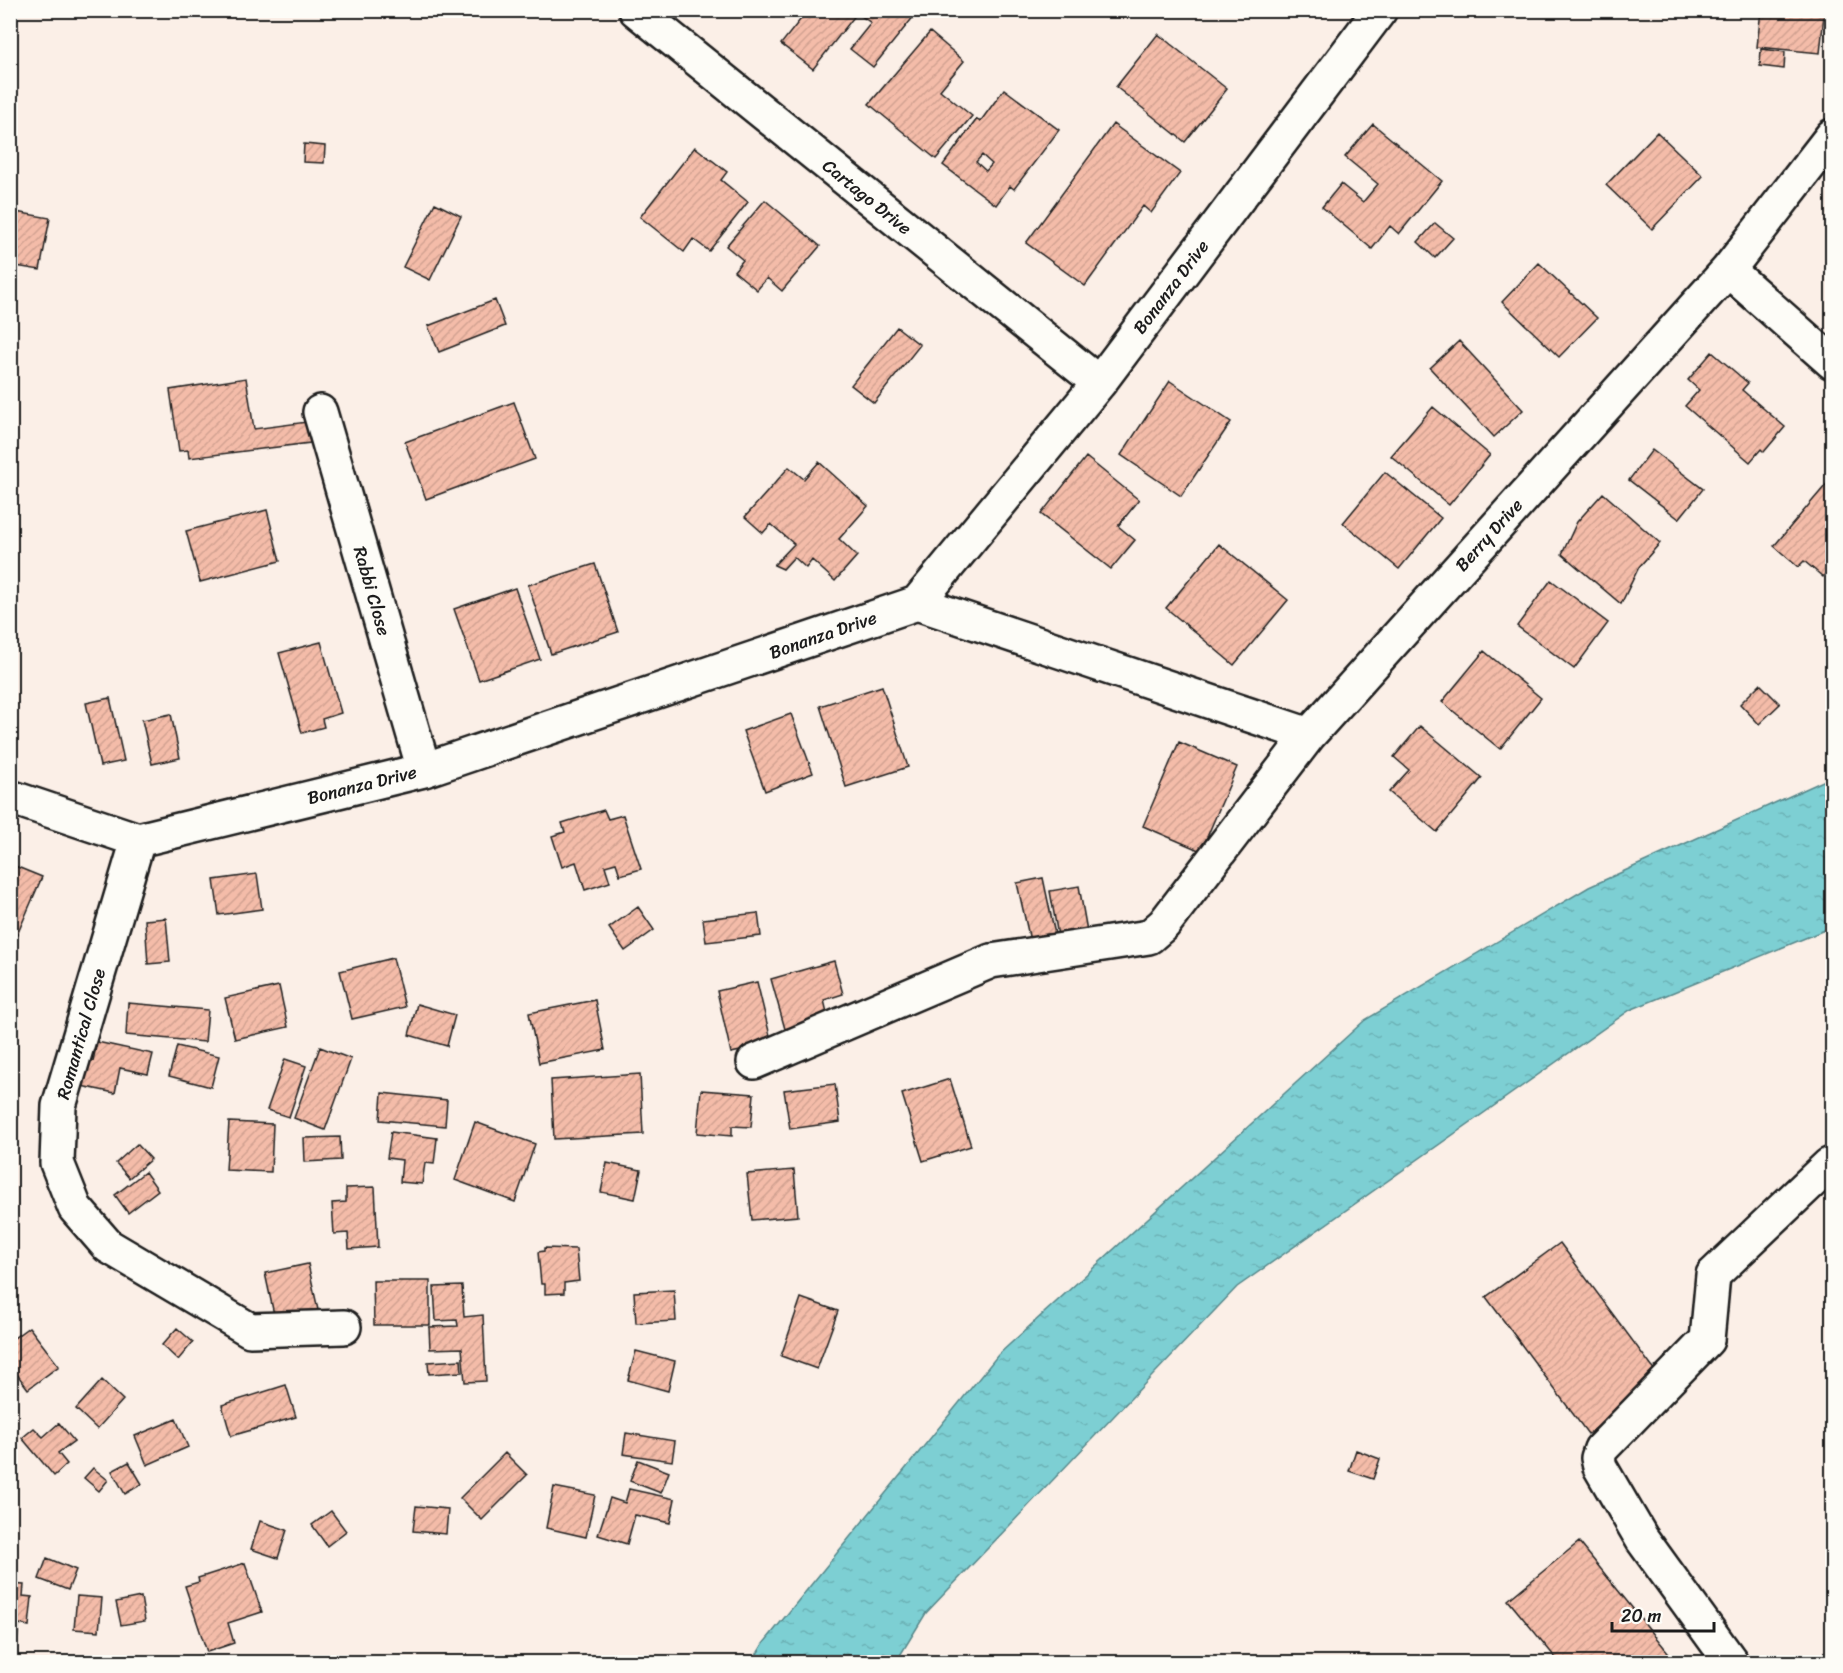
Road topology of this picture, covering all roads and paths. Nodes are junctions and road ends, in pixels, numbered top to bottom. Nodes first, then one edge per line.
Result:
1 (636, 10) edge
2 (1380, 10) edge
3 (1833, 136) edge
4 (1728, 270) junction
5 (1833, 362) edge
6 (1099, 383) junction
7 (320, 412) dead end
8 (917, 603) junction
9 (1309, 735) junction
10 (424, 770) junction
11 (10, 797) edge
12 (138, 840) junction
13 (754, 1062) dead end
14 (1833, 1164) edge
15 (344, 1327) dead end
16 (1731, 1662) edge

1 - 6 street, Cartago Drive
2 - 6 street, Bonanza Drive
3 - 4 street, Berry Drive
4 - 5 street
4 - 9 street, Berry Drive
6 - 8 street, Bonanza Drive
7 - 10 street, Rabbi Close
8 - 9 street
8 - 10 street, Bonanza Drive
9 - 13 street, Berry Drive
10 - 12 street, Bonanza Drive
11 - 12 street
12 - 15 street, Romantical Close
14 - 16 street

